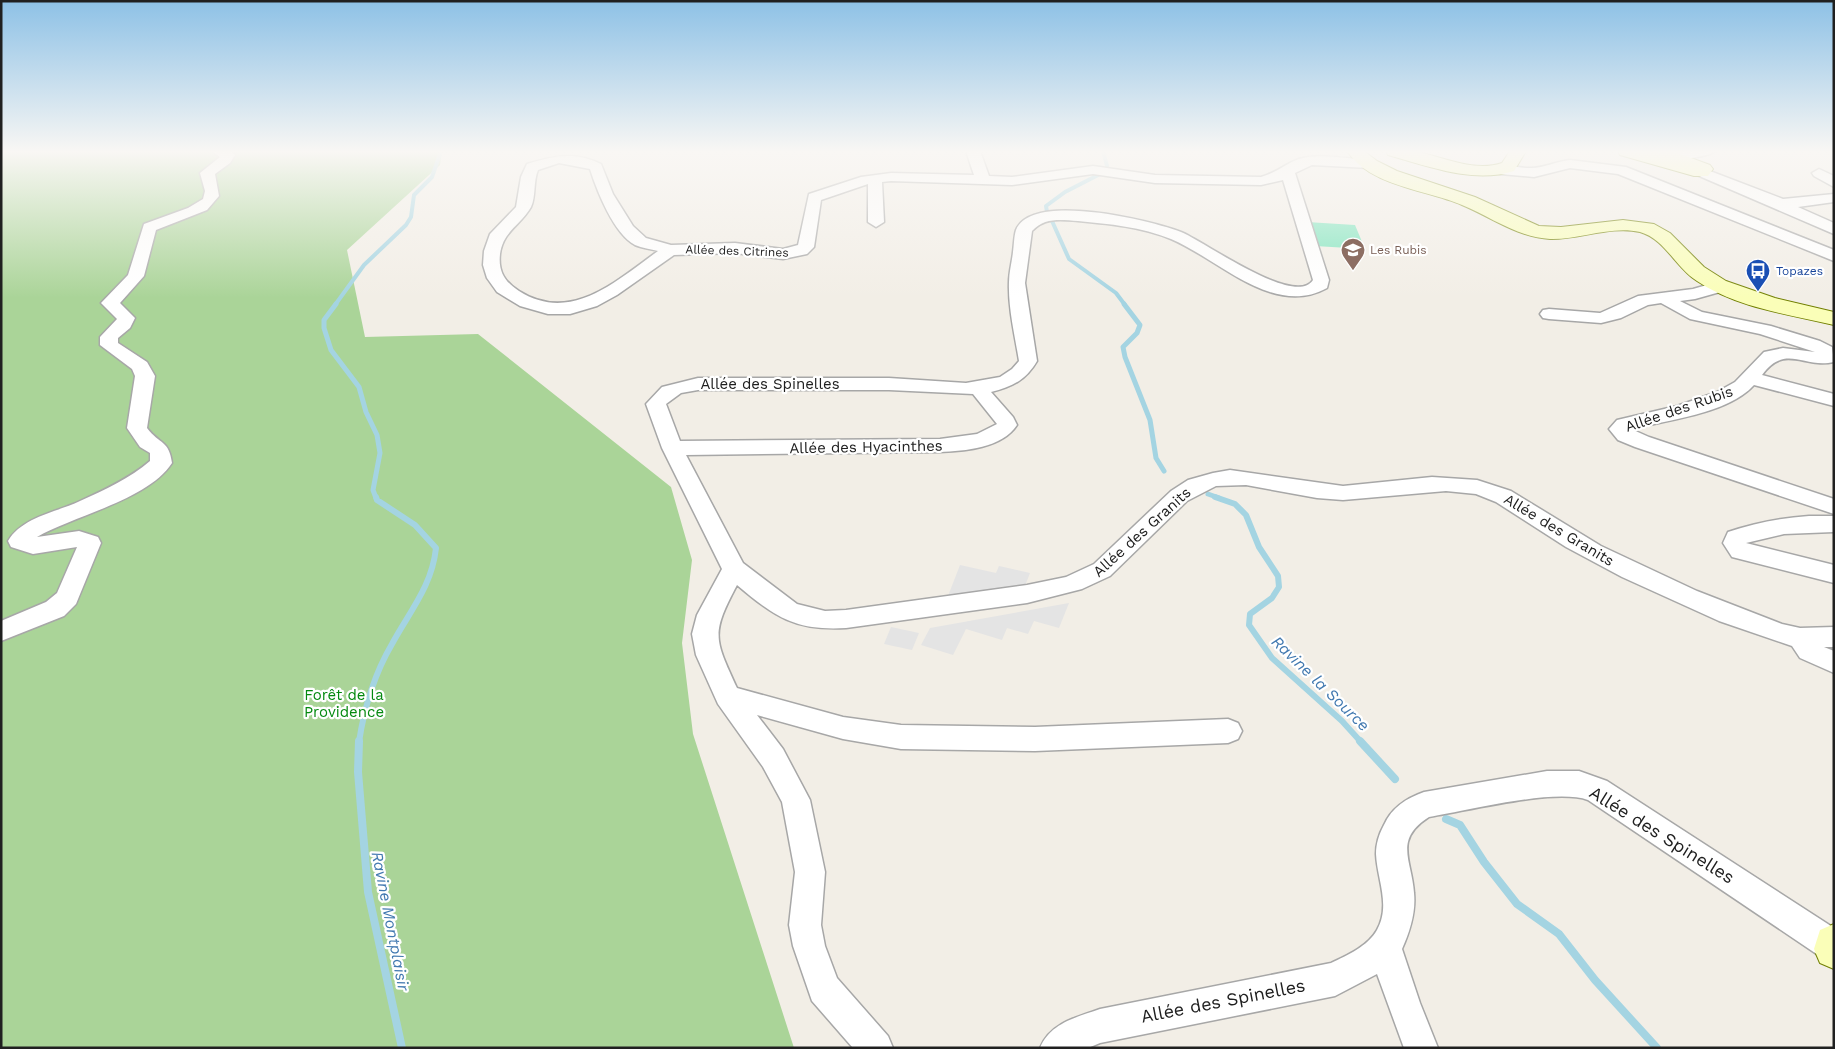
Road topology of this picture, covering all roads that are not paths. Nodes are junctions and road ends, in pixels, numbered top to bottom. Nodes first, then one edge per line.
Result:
1 (210, 200) edge
2 (526, 200) edge
3 (610, 200) edge
4 (814, 200) edge
5 (875, 200) edge
6 (1296, 200) edge
7 (1466, 200) edge
8 (1696, 200) edge
9 (1771, 200) edge
10 (1817, 200) edge
11 (1781, 204) junction
12 (876, 222) dead end
13 (1834, 229) edge
14 (670, 250) junction
15 (1834, 256) edge
16 (1721, 286) junction
17 (1666, 298) junction
18 (1549, 314) dead end
19 (1834, 318) edge
20 (1750, 378) junction
21 (978, 388) junction
22 (1834, 400) edge
23 (672, 448) junction
24 (1834, 507) edge
25 (1834, 524) edge
26 (734, 569) junction
27 (1834, 574) edge
28 (1, 631) edge
29 (1834, 637) edge
30 (1800, 638) junction
31 (1834, 663) edge
32 (727, 696) junction
33 (1228, 731) dead end
34 (1385, 947) junction
35 (1833, 947) edge
36 (876, 1048) edge
37 (1057, 1048) edge
38 (1420, 1048) edge

1 - 28 street
2 - 14 street, Allée des Citrines
3 - 14 street, Allée des Citrines
4 - 14 street, Allée des Citrines
5 - 12 street
6 - 21 street, Allée des Spinelles
7 - 16 main road
8 - 15 street
9 - 11 street
10 - 11 street
11 - 13 street
16 - 17 street
16 - 19 main road
17 - 18 street
17 - 20 street, Allée des Rubis
20 - 22 street
20 - 24 street, Allée des Rubis
21 - 23 street, Allée des Spinelles
21 - 23 street, Allée des Hyacinthes
23 - 26 street, Allée des Spinelles
25 - 27 street
26 - 30 street, Allée des Granits
26 - 32 street
29 - 30 street
30 - 31 street
32 - 33 street
32 - 36 street
34 - 35 street, Allée des Spinelles
34 - 37 street, Allée des Spinelles
34 - 38 street

